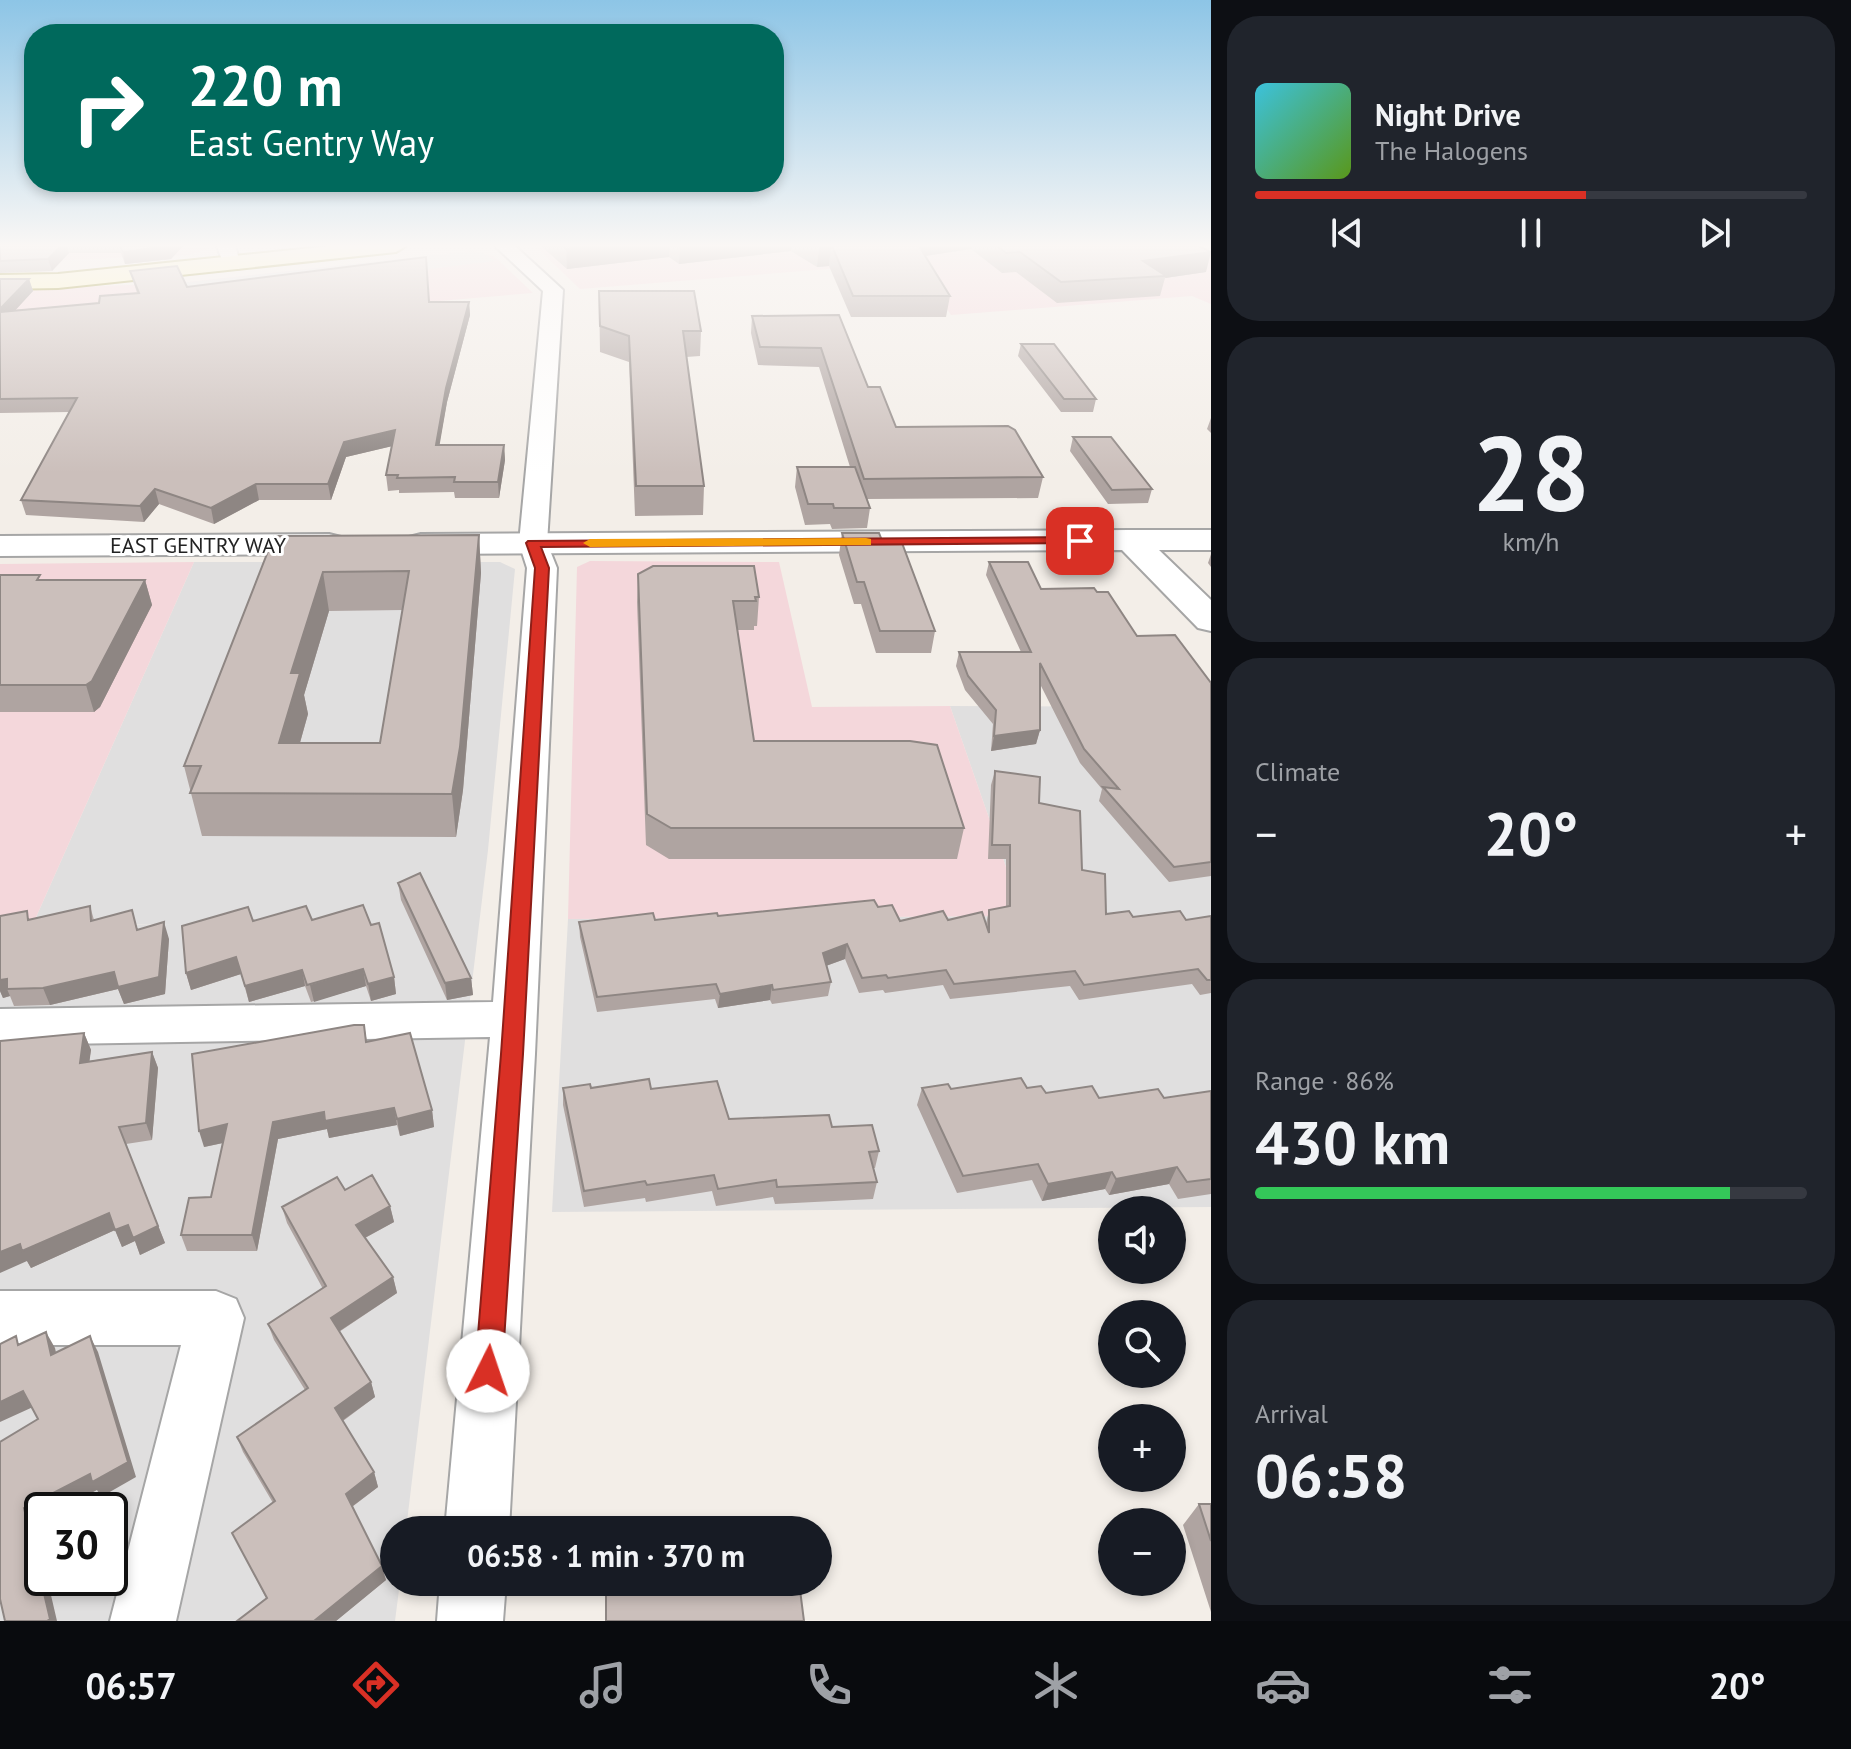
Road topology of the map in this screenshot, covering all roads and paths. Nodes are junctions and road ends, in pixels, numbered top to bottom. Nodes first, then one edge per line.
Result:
1 (550, 322) edge
2 (1130, 540) junction
3 (1211, 540) edge
4 (533, 543) junction
5 (0, 546) edge
6 (1211, 620) edge
7 (513, 1019) junction
8 (0, 1027) edge
9 (0, 1318) edge
10 (478, 1516) edge
11 (472, 1596) edge
12 (143, 1621) edge
13 (470, 1621) edge

1 - 4 street
2 - 3 street, EAST GENTRY WAY
2 - 4 street, EAST GENTRY WAY
2 - 6 street
4 - 5 street, EAST GENTRY WAY
4 - 7 street
7 - 8 street
7 - 10 street
9 - 12 street
11 - 13 street

